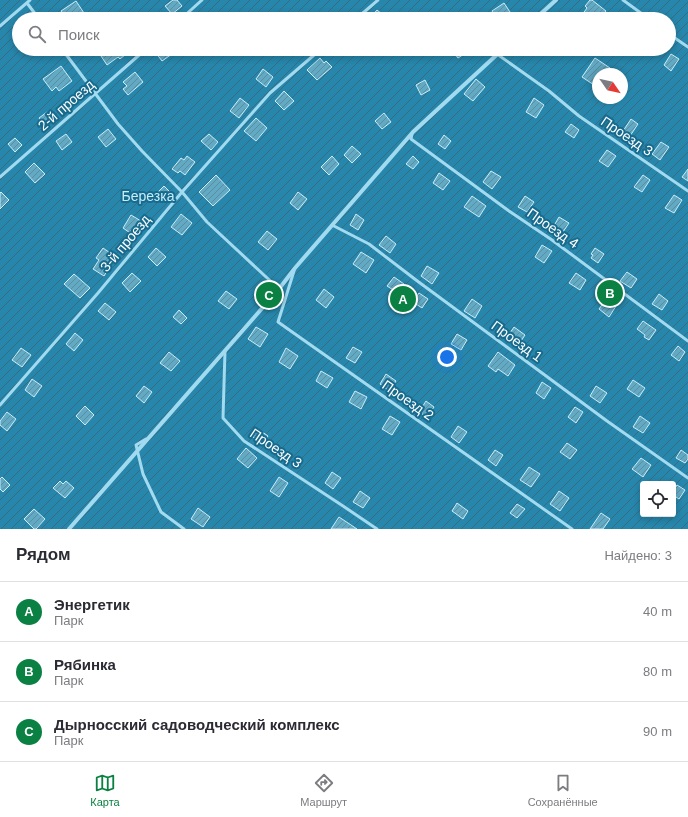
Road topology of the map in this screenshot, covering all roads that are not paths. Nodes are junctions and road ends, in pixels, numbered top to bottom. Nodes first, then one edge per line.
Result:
1 (202, 0) edge
2 (378, 0) edge
3 (556, 0) edge
4 (623, 0) edge
5 (28, 1) edge
6 (16, 12) edge
7 (35, 12) edge
8 (189, 12) edge
9 (364, 12) edge
10 (543, 12) edge
11 (639, 12) edge
12 (12, 15) edge
13 (0, 26) edge
14 (676, 39) edge
15 (688, 47) edge
16 (67, 56) edge
17 (138, 56) edge
18 (313, 56) edge
19 (495, 56) edge
20 (500, 56) edge
21 (95, 94) junction
22 (413, 132) junction
23 (0, 177) edge
24 (688, 191) edge
25 (182, 192) junction
26 (332, 225) junction
27 (295, 268) junction
28 (279, 289) junction
29 (688, 340) edge
30 (225, 351) junction
31 (0, 405) edge
32 (138, 451) junction
33 (688, 478) edge
34 (69, 529) edge
35 (184, 529) edge
36 (377, 529) edge
37 (572, 529) edge

1 - 8 lane
2 - 9 lane
3 - 10 street
4 - 11 lane
5 - 6 lane
5 - 7 lane
12 - 13 lane
14 - 15 lane
16 - 21 lane
17 - 21 lane, 2-й проезд
18 - 25 lane, 3-й проезд
19 - 22 street
20 - 24 lane, Проезд 3
21 - 23 lane, 2-й проезд
21 - 25 lane
22 - 26 street
22 - 29 lane, Проезд 4
25 - 28 lane
25 - 31 lane, 3-й проезд
26 - 27 street
26 - 33 lane, Проезд 1
27 - 28 street
27 - 37 lane, Проезд 2
28 - 30 street
30 - 32 street
30 - 36 lane, Проезд 3
32 - 34 street
32 - 35 lane

